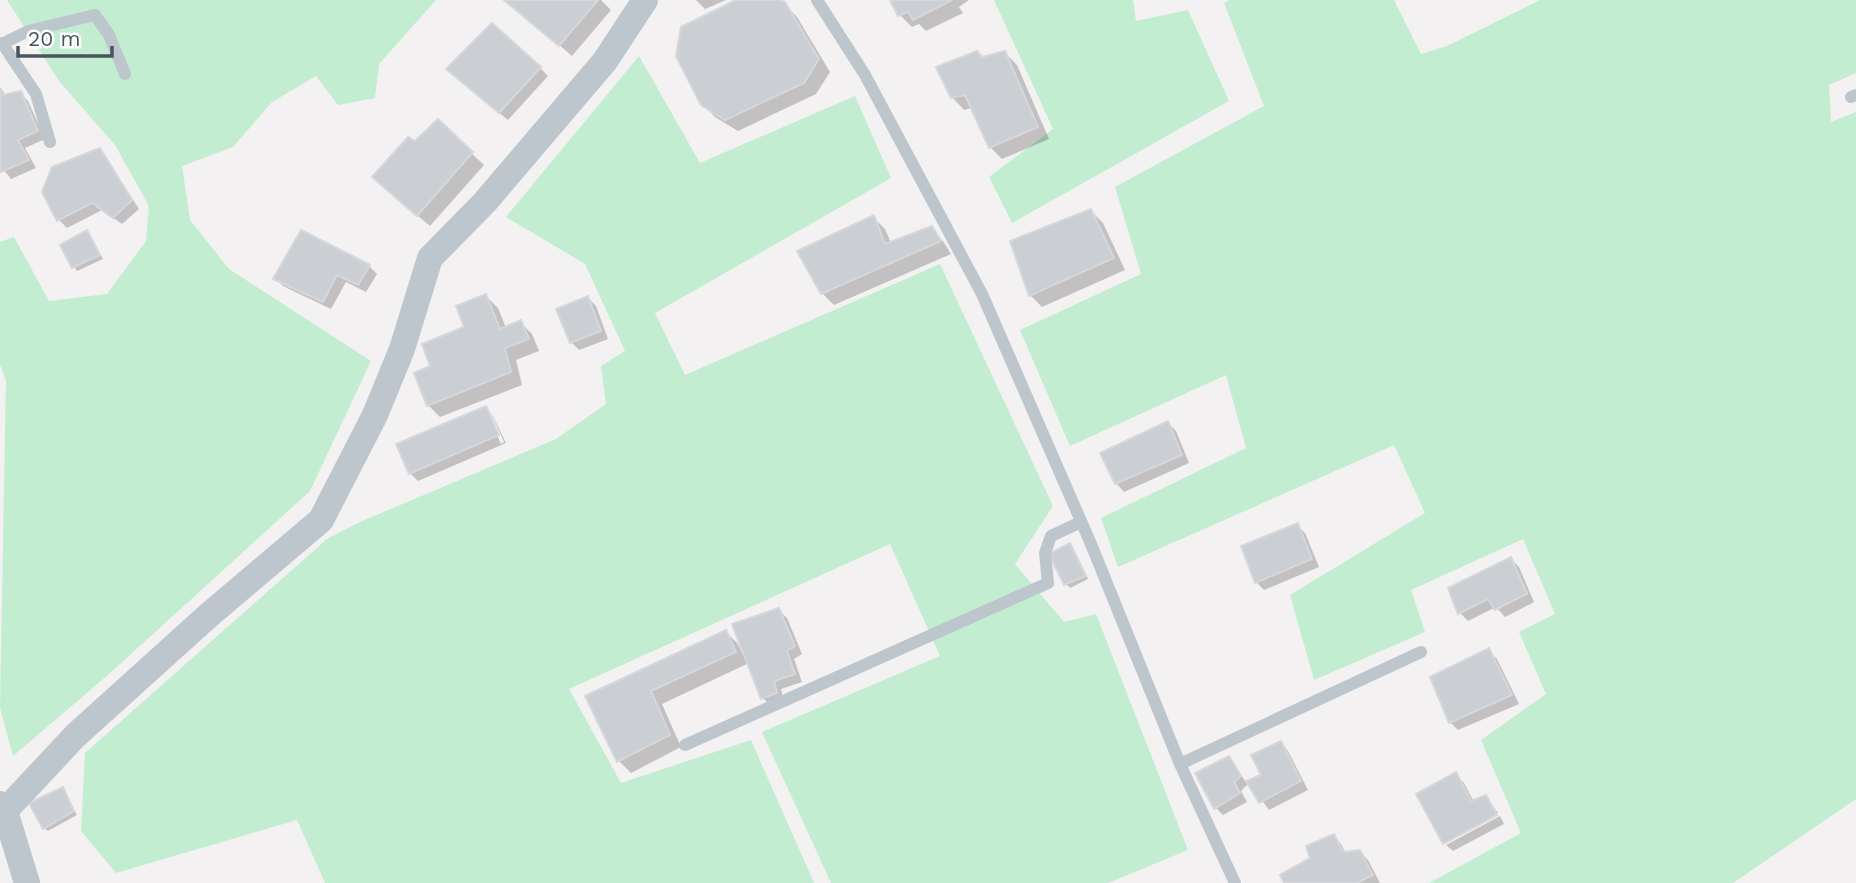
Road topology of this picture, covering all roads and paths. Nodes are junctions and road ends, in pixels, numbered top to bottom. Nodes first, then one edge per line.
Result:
1 (645, 0) edge
2 (817, 0) edge
3 (1, 44) edge
4 (125, 74) dead end
5 (50, 142) dead end
6 (1081, 522) junction
7 (1420, 652) dead end
8 (685, 746) dead end
9 (1180, 764) junction
10 (2, 807) edge
11 (27, 883) edge
12 (1235, 883) edge

1 - 10 street
2 - 6 lane
3 - 4 lane
3 - 5 lane
6 - 8 lane
6 - 9 lane
7 - 9 lane
9 - 12 lane
10 - 11 street

